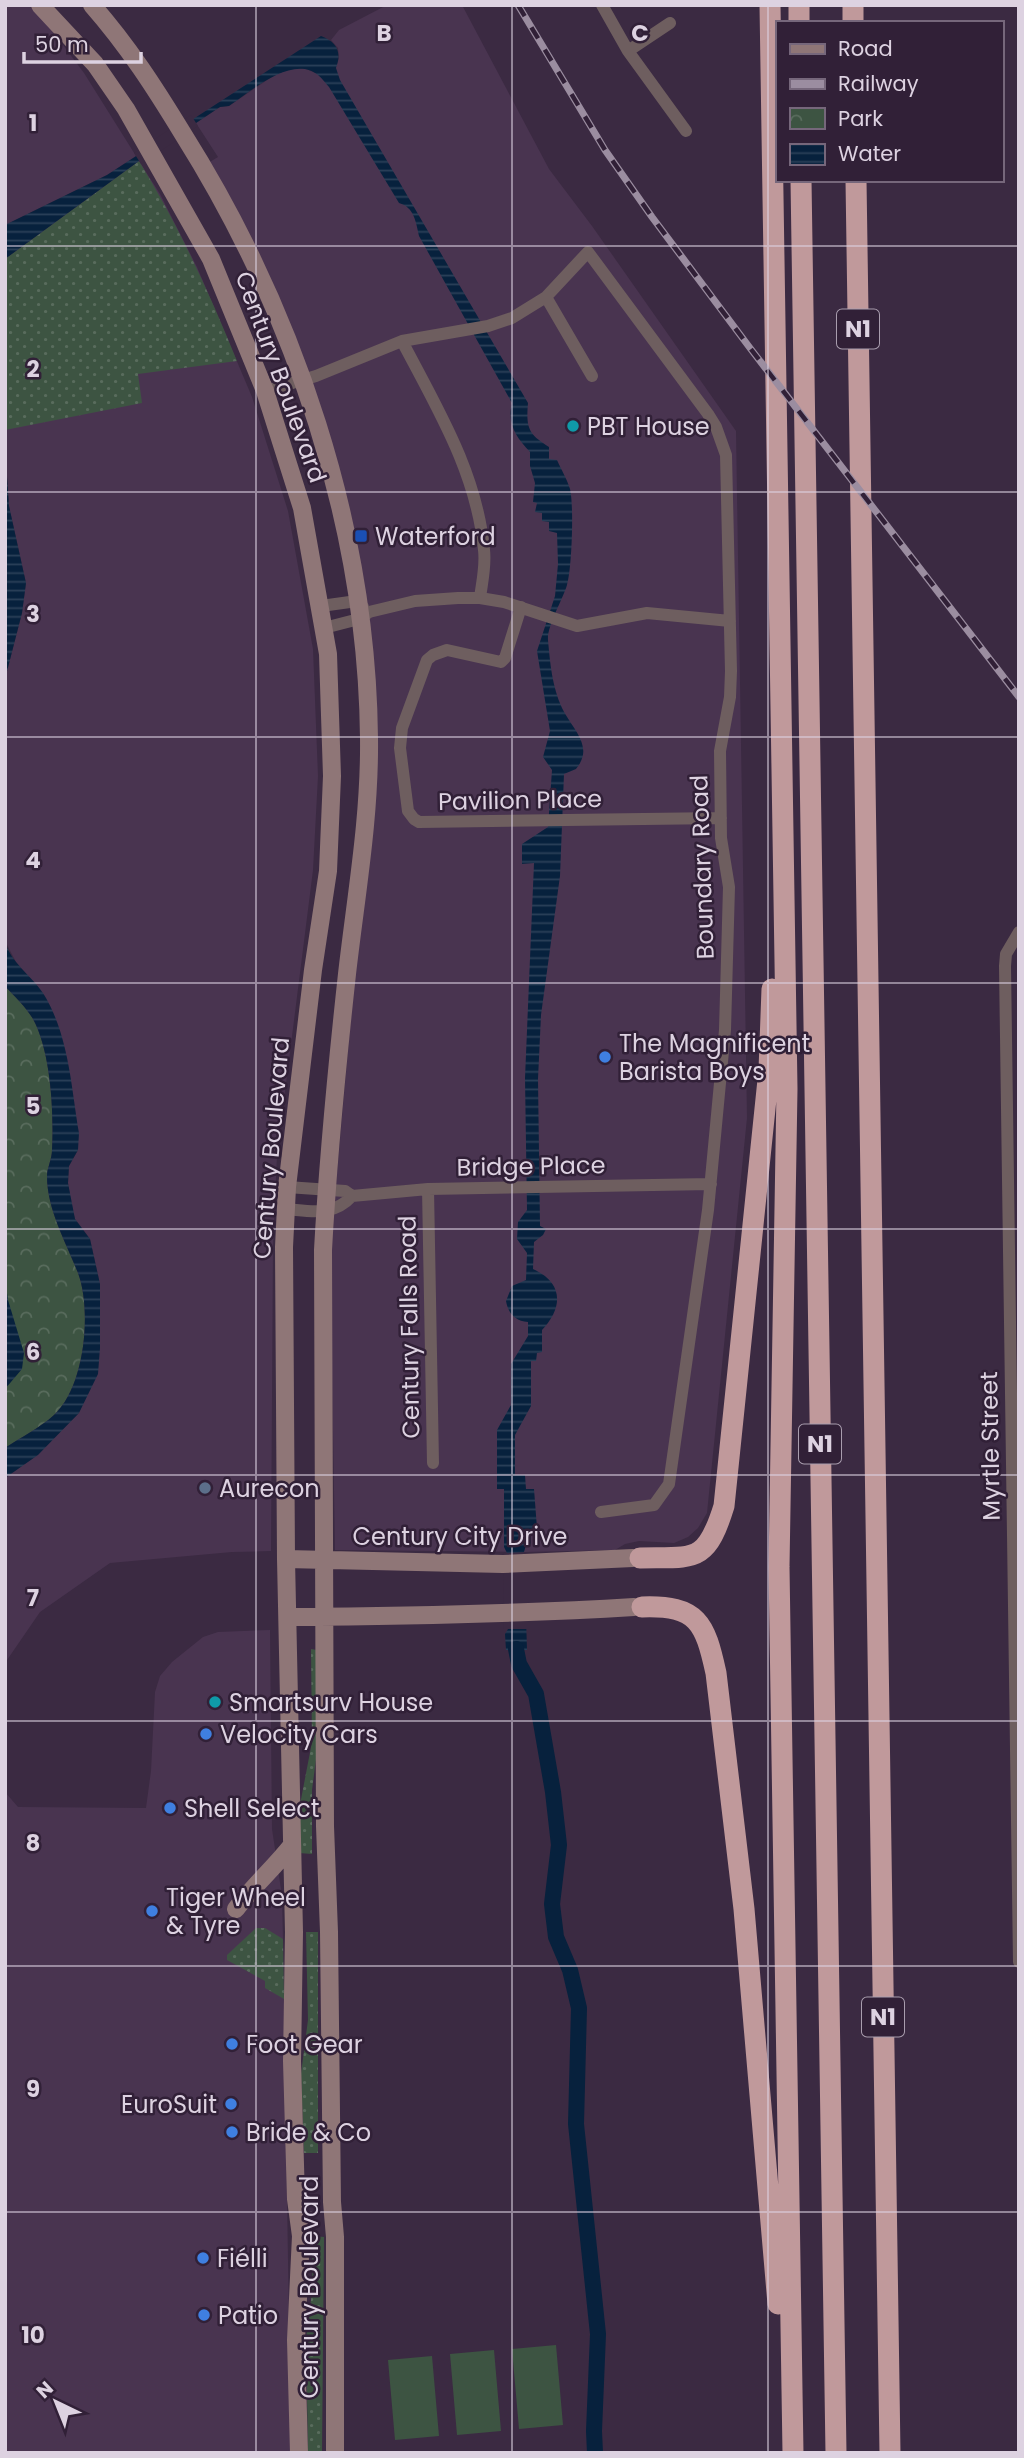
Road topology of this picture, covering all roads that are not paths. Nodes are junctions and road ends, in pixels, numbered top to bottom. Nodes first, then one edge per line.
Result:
1 (40, 5) edge
2 (92, 5) edge
3 (602, 5) edge
4 (770, 5) edge
5 (670, 23) dead end
6 (628, 51) junction
7 (686, 131) dead end
8 (802, 182) edge
9 (856, 182) edge
10 (546, 297) junction
11 (402, 341) junction
12 (592, 376) dead end
13 (303, 380) junction
14 (265, 391) junction
15 (777, 430) junction
16 (480, 598) junction
17 (321, 606) junction
18 (521, 607) junction
19 (362, 611) junction
20 (730, 621) junction
21 (324, 628) junction
22 (721, 818) junction
23 (1019, 932) edge
24 (711, 1184) junction
25 (287, 1187) junction
26 (428, 1189) junction
27 (326, 1191) junction
28 (352, 1196) junction
29 (285, 1209) junction
30 (325, 1213) junction
31 (433, 1463) dead end
32 (601, 1512) dead end
33 (637, 1558) joint
34 (286, 1559) junction
35 (322, 1560) junction
36 (638, 1607) joint
37 (288, 1617) junction
38 (323, 1617) junction
39 (292, 1845) junction
40 (236, 1909) dead end
41 (1019, 1962) edge
42 (299, 2453) edge
43 (335, 2453) edge
44 (791, 2453) edge
45 (836, 2453) edge
46 (890, 2453) edge

1 - 14 main road, Century Boulevard
2 - 13 main road, Century Boulevard
3 - 6 street
4 - 15 highway
5 - 6 street
6 - 7 street
8 - 45 highway, N1
9 - 46 highway, N1
10 - 11 street
10 - 12 street
10 - 20 street, Boundary Road
11 - 13 street
11 - 16 street
13 - 14 street
13 - 19 main road, Century Boulevard
14 - 17 main road, Century Boulevard
15 - 33 highway
15 - 44 highway
16 - 18 street
16 - 19 street
17 - 19 street
17 - 21 main road, Century Boulevard
18 - 20 street
18 - 22 street, Pavilion Place
19 - 21 street
19 - 27 main road, Century Boulevard
20 - 22 street, Boundary Road
21 - 25 main road, Century Boulevard
22 - 24 street, Boundary Road
23 - 41 street, Myrtle Street
24 - 26 street, Bridge Place
24 - 32 street, Boundary Road
25 - 27 street, Bridge Place
25 - 29 main road, Century Boulevard
26 - 28 street, Bridge Place
26 - 31 street, Century Falls Road
27 - 28 street, Bridge Place
27 - 30 main road, Century Boulevard
28 - 30 street, Bridge Place
29 - 30 street
29 - 34 main road, Century Boulevard
30 - 35 main road, Century Boulevard
33 - 35 main road, Century City Drive
34 - 35 main road, Century City Drive
34 - 37 main road, Century Boulevard
35 - 38 main road, Century Boulevard
36 - 38 main road
36 - 44 highway
37 - 38 main road
37 - 39 main road, Century Boulevard
38 - 43 main road, Century Boulevard
39 - 40 main road
39 - 42 main road, Century Boulevard

